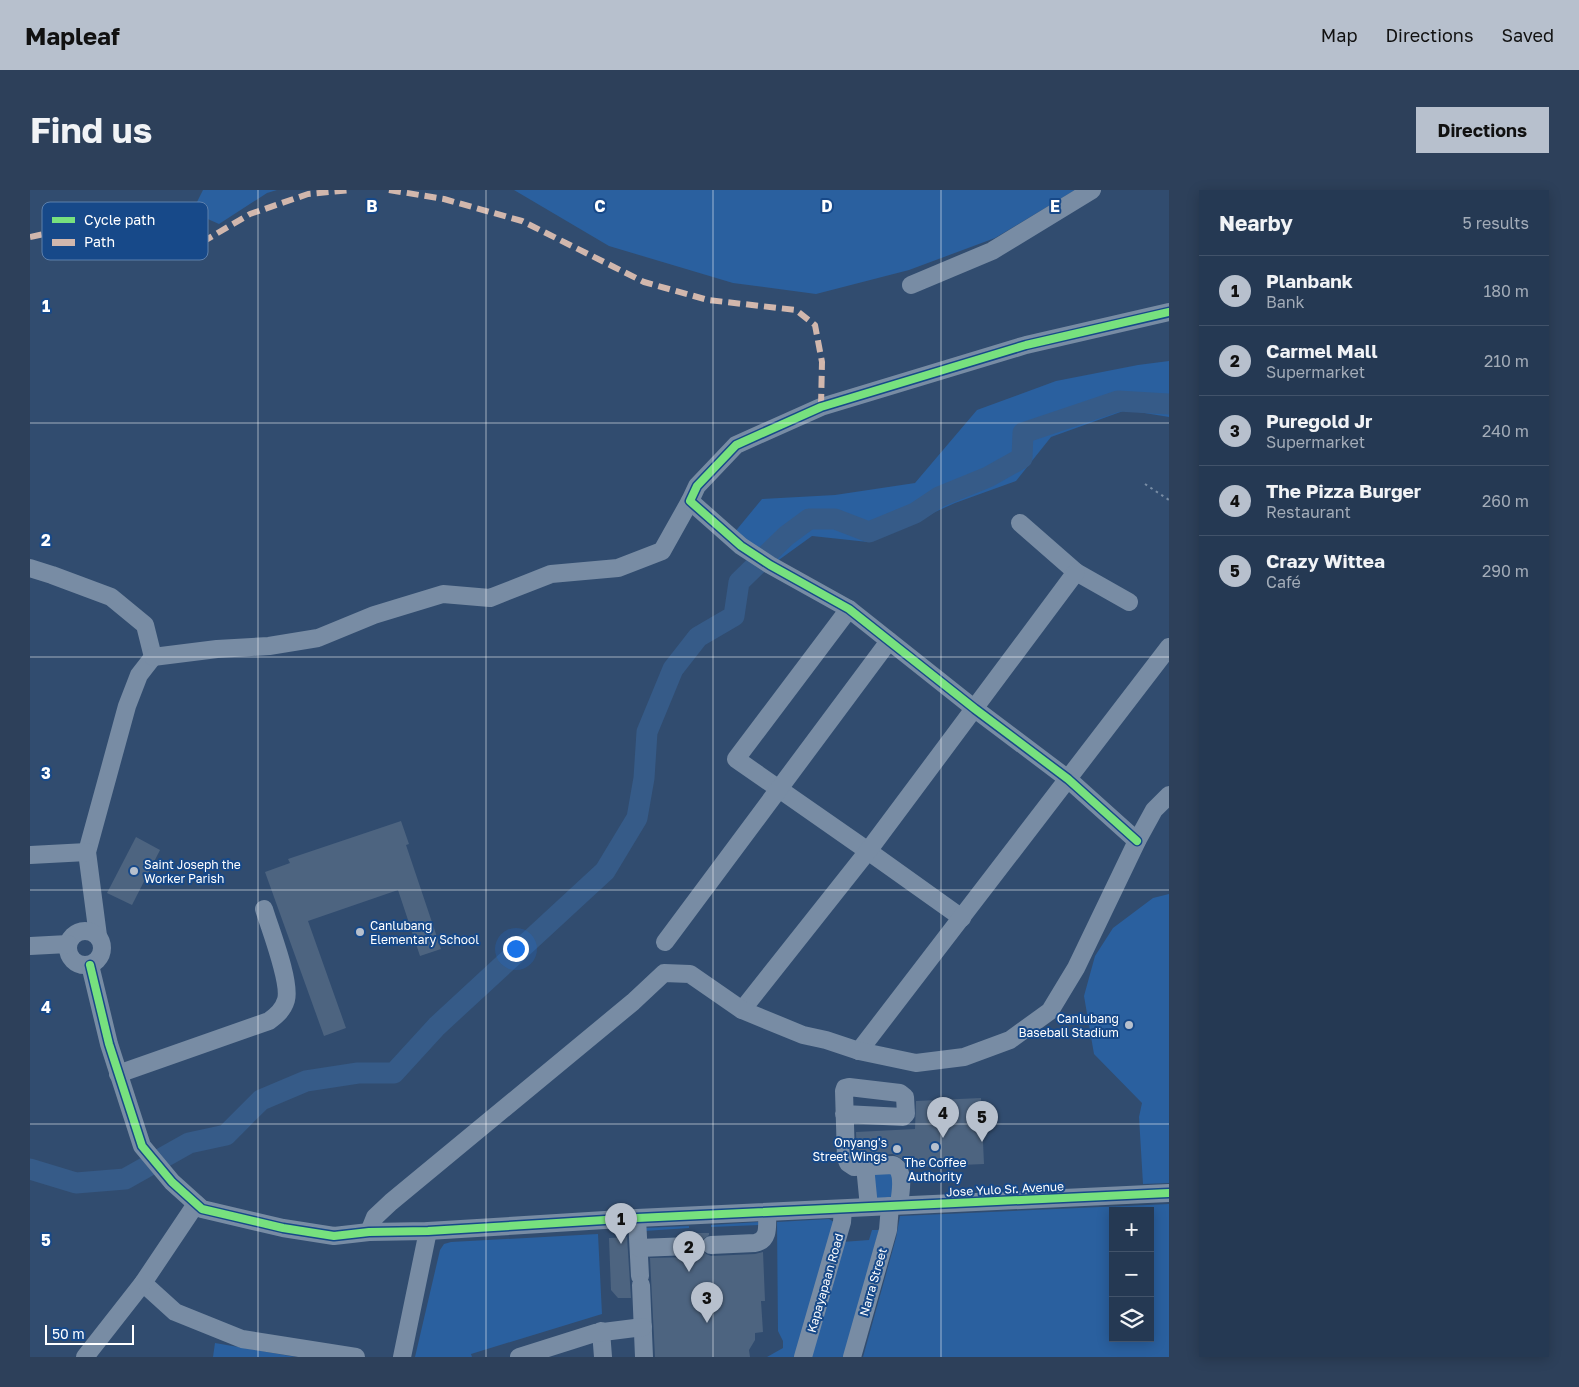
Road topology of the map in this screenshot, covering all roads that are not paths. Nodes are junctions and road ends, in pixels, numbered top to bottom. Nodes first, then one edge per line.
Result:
1 (1092, 190) edge
2 (912, 285) dead end
3 (1169, 312) edge
4 (690, 501) junction
5 (1020, 523) dead end
6 (30, 568) edge
7 (1076, 572) junction
8 (1129, 602) dead end
9 (849, 609) junction
10 (888, 641) junction
11 (1169, 647) edge
12 (153, 657) junction
13 (975, 709) junction
14 (1068, 779) junction
15 (779, 789) junction
16 (1169, 795) edge
17 (1137, 841) junction
18 (868, 851) junction
19 (87, 852) junction
20 (30, 855) edge
21 (264, 909) dead end
22 (962, 918) junction
23 (98, 936) junction
24 (665, 942) dead end
25 (68, 944) junction
26 (30, 946) edge
27 (90, 965) junction
28 (742, 1010) junction
29 (860, 1051) junction
30 (118, 1074) junction
31 (844, 1114) dead end
32 (865, 1166) junction
33 (1169, 1193) edge
34 (196, 1204) junction
35 (894, 1206) junction
36 (870, 1207) junction
37 (843, 1209) junction
38 (766, 1212) junction
39 (637, 1218) junction
40 (428, 1231) junction
41 (369, 1232) junction
42 (710, 1245) dead end
43 (690, 1246) dead end
44 (639, 1248) junction
45 (143, 1283) junction
46 (643, 1327) junction
47 (601, 1331) junction
48 (85, 1357) edge
49 (356, 1357) edge
50 (402, 1357) edge
51 (519, 1357) edge
52 (604, 1357) edge
53 (644, 1357) edge
54 (803, 1357) edge
55 (852, 1357) edge

1 - 2 street
3 - 4 street
4 - 9 street
4 - 12 street
5 - 7 street
6 - 12 street
7 - 8 street
7 - 13 street
9 - 10 street
9 - 15 street
10 - 13 street
10 - 15 street
11 - 14 street
12 - 19 street
13 - 14 street
13 - 18 street
14 - 17 street
14 - 22 street
15 - 18 street
15 - 24 street
16 - 17 street
17 - 29 street
18 - 22 street
18 - 28 street
19 - 20 street
19 - 23 street
21 - 30 street
22 - 29 street
23 - 25 street
23 - 27 street
25 - 26 street
25 - 27 street
27 - 30 street
28 - 29 street
28 - 41 street
30 - 34 street
31 - 32 street
32 - 35 street, Narra Street
32 - 36 street
33 - 35 street, Jose Yulo Sr. Avenue
34 - 41 street, Jose Yulo Sr. Avenue
34 - 45 street
35 - 36 street, Jose Yulo Sr. Avenue
35 - 55 street, Narra Street
36 - 37 street, Jose Yulo Sr. Avenue
37 - 38 street, Jose Yulo Sr. Avenue
37 - 54 street, Kapayapaan Road
38 - 39 street, Jose Yulo Sr. Avenue
38 - 42 street
39 - 40 street, Jose Yulo Sr. Avenue
39 - 44 street
40 - 41 street, Jose Yulo Sr. Avenue
40 - 50 street
43 - 44 street
44 - 46 street
45 - 48 street
45 - 49 street
46 - 47 street
46 - 53 street
47 - 51 street
47 - 52 street

